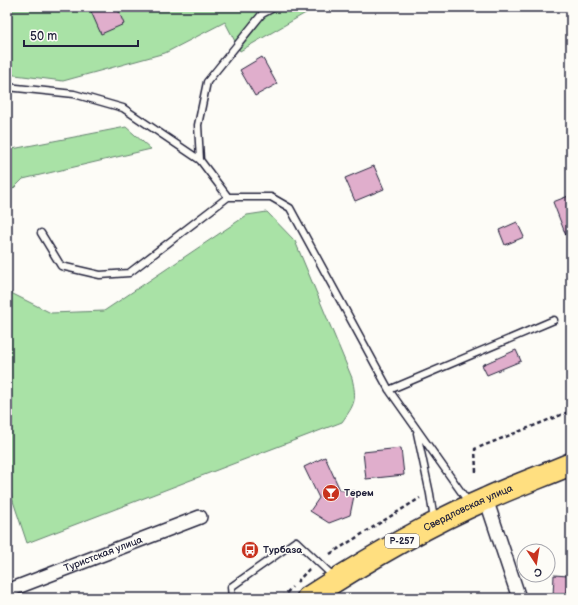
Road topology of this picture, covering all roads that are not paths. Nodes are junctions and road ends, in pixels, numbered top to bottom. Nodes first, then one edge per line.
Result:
1 (275, 7) edge
2 (7, 87) edge
3 (200, 160) junction
4 (228, 197) junction
5 (41, 233) dead end
6 (554, 320) dead end
7 (389, 390) junction
8 (416, 429) junction
9 (571, 464) edge
10 (478, 502) junction
11 (200, 518) dead end
12 (434, 523) junction
13 (336, 580) junction
14 (7, 591) edge
15 (232, 598) edge
16 (308, 598) edge
17 (519, 598) edge

1 - 3 lane
2 - 3 lane
3 - 4 lane
4 - 5 lane
4 - 7 lane
6 - 7 lane
7 - 8 lane
8 - 10 lane
8 - 12 lane
9 - 10 highway, Свердловская улица / Р-257
10 - 12 highway, Свердловская улица / Р-257
10 - 17 street
11 - 14 street, Туристская улица
12 - 13 highway, Свердловская улица / Р-257
13 - 15 lane
13 - 16 highway, Свердловская улица / Р-257

